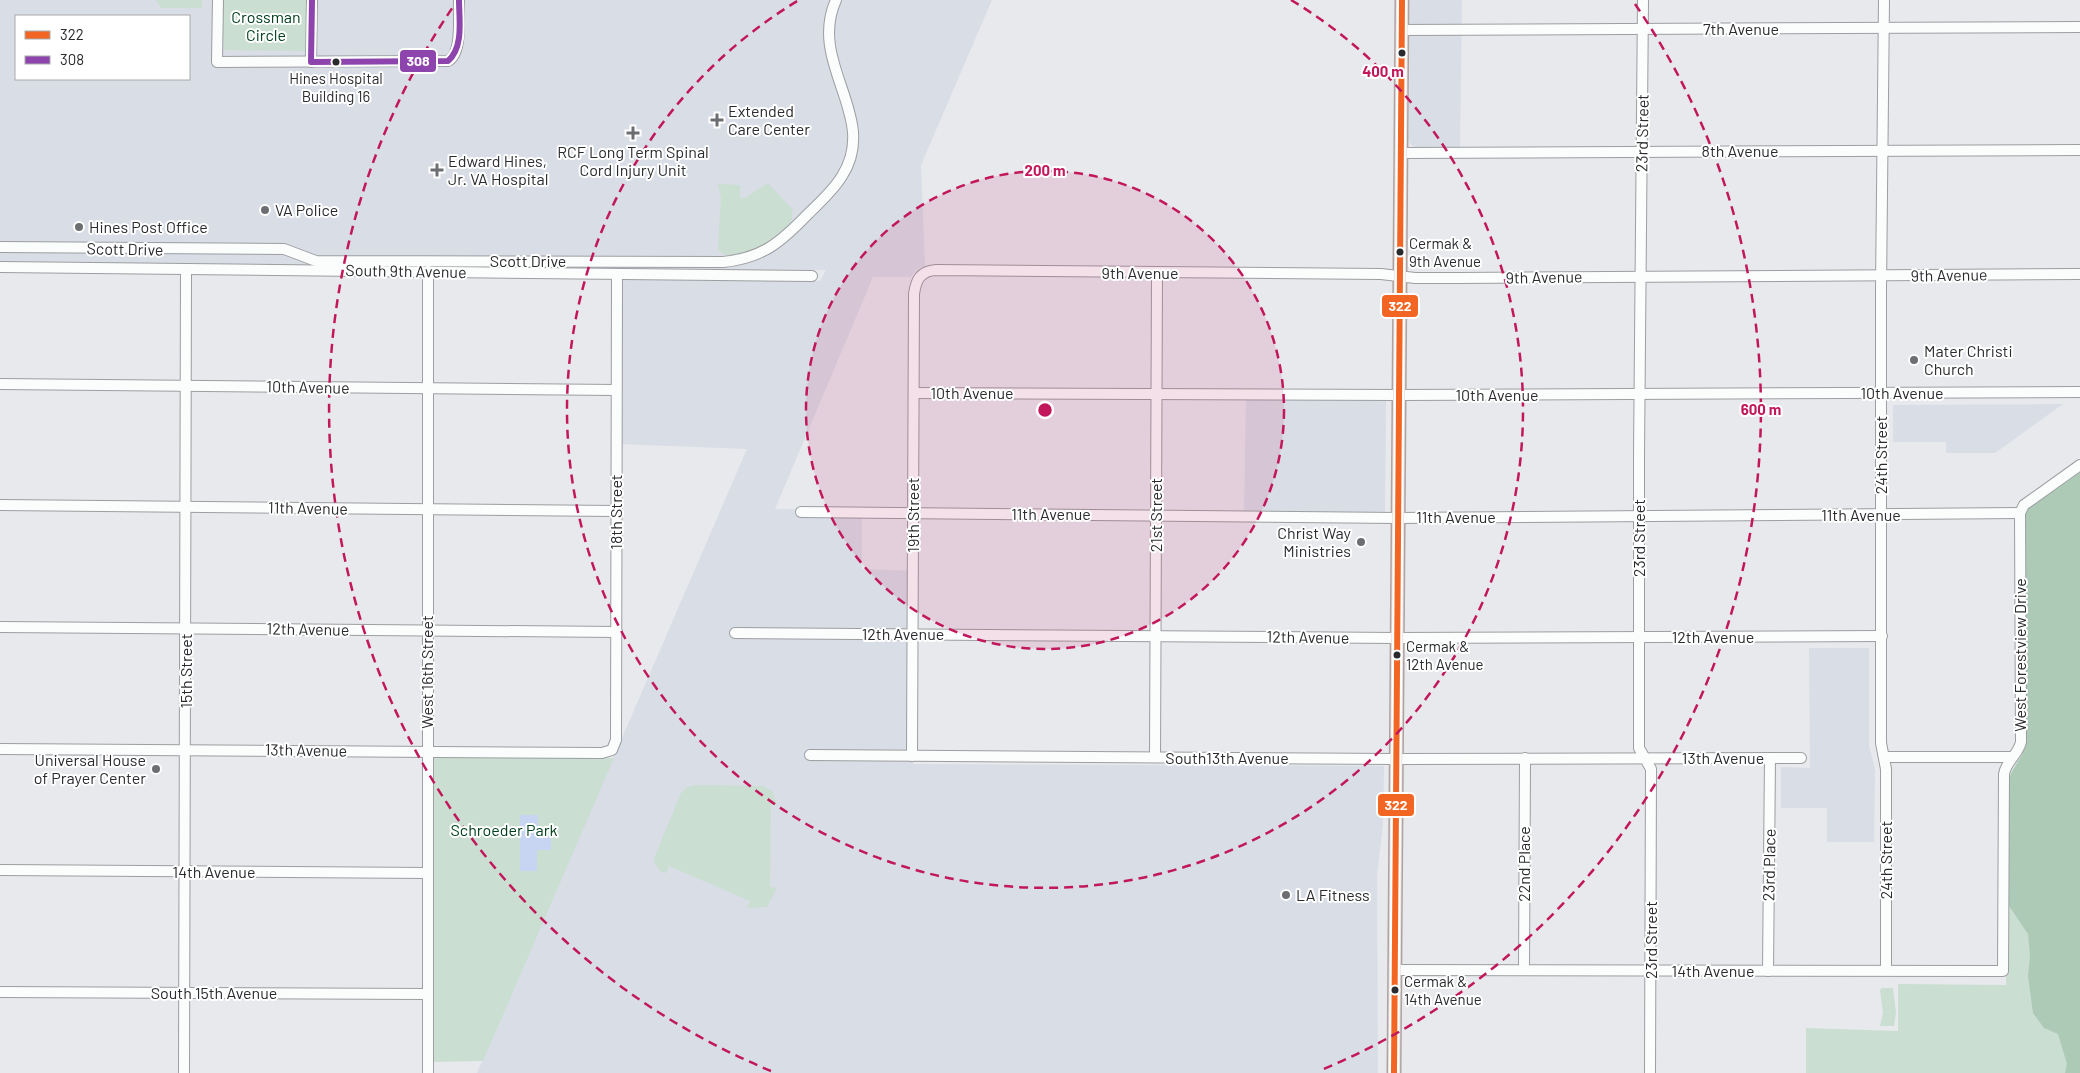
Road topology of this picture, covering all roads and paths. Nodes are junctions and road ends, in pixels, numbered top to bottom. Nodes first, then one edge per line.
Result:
1 (218, 0) edge
2 (312, 0) edge
3 (459, 0) edge
4 (836, 0) edge
5 (1402, 0) edge
6 (1643, 0) edge
7 (1884, 0) edge
8 (2080, 27) edge
9 (1643, 29) junction
10 (1884, 29) junction
11 (1402, 30) junction
12 (312, 62) junction
13 (2080, 150) edge
14 (1642, 151) junction
15 (1882, 151) junction
16 (1400, 153) junction
17 (0, 247) edge
18 (0, 267) edge
19 (186, 269) junction
20 (428, 271) junction
21 (1157, 273) junction
22 (617, 274) junction
23 (2080, 274) edge
24 (920, 275) joint
25 (812, 276) dead end
26 (1399, 276) junction
27 (1640, 276) junction
28 (1881, 276) junction
29 (0, 384) edge
30 (186, 386) junction
31 (427, 388) junction
32 (616, 390) junction
33 (2080, 392) edge
34 (914, 393) junction
35 (1156, 394) junction
36 (1881, 394) junction
37 (1398, 395) junction
38 (1640, 395) junction
39 (2080, 466) edge
40 (0, 505) edge
41 (185, 507) junction
42 (427, 510) junction
43 (616, 511) junction
44 (801, 512) dead end
45 (914, 513) junction
46 (2020, 513) junction
47 (1881, 514) junction
48 (1156, 515) junction
49 (1639, 516) junction
50 (1397, 518) junction
51 (0, 627) edge
52 (186, 628) junction
53 (427, 631) junction
54 (617, 632) junction
55 (735, 633) dead end
56 (912, 634) junction
57 (1156, 636) junction
58 (1882, 636) junction
59 (1640, 637) junction
60 (1396, 638) junction
61 (0, 749) edge
62 (186, 749) junction
63 (612, 750) joint
64 (427, 752) junction
65 (810, 755) dead end
66 (912, 756) junction
67 (1155, 757) junction
68 (2012, 757) junction
69 (1525, 758) junction
70 (1644, 758) junction
71 (1770, 758) junction
72 (1801, 758) dead end
73 (1884, 758) junction
74 (1395, 759) junction
75 (0, 870) edge
76 (185, 872) junction
77 (428, 873) junction
78 (1394, 970) junction
79 (1524, 970) junction
80 (1651, 970) junction
81 (1886, 970) junction
82 (1768, 971) junction
83 (2003, 971) joint
84 (0, 992) edge
85 (184, 993) junction
86 (427, 994) junction
87 (184, 1073) edge
88 (428, 1073) edge
89 (1394, 1073) edge
90 (1650, 1073) edge

1 - 12 street
2 - 12 street
3 - 12 street
4 - 17 street, Scott Drive
5 - 11 main road
6 - 9 street, 23rd Street
7 - 10 street, 24th Street
8 - 10 street, 7th Avenue
9 - 10 street, 7th Avenue
9 - 11 street, 7th Avenue
9 - 14 street, 23rd Street
10 - 15 street, 24th Street
11 - 16 main road
13 - 15 street, 8th Avenue
14 - 15 street, 8th Avenue
14 - 16 street, 8th Avenue
14 - 27 street, 23rd Street
15 - 28 street, 24th Street
16 - 26 main road
18 - 19 street, South 9th Avenue
19 - 20 street, South 9th Avenue
19 - 30 street, 15th Street
20 - 22 street, South 9th Avenue
20 - 31 street, West 16th Street
21 - 24 street, 9th Avenue
21 - 26 street, 9th Avenue
21 - 35 street, 21st Street
22 - 25 street, South 9th Avenue
22 - 32 street, 18th Street
23 - 28 street, 9th Avenue
24 - 34 street, 19th Street
26 - 27 street, 9th Avenue
26 - 37 main road
27 - 28 street, 9th Avenue
27 - 38 street, 23rd Street
28 - 36 street, 24th Street
29 - 30 street, 10th Avenue
30 - 31 street, 10th Avenue
30 - 41 street, 15th Street
31 - 32 street, 10th Avenue
31 - 42 street, West 16th Street
32 - 43 street, 18th Street
33 - 36 street, 10th Avenue
34 - 35 street, 10th Avenue
34 - 45 street, 19th Street
35 - 37 street, 10th Avenue
35 - 48 street, 21st Street
36 - 38 street, 10th Avenue
36 - 47 street, 24th Street
37 - 38 street, 10th Avenue
37 - 50 main road
38 - 49 street, 23rd Street
39 - 46 street
40 - 41 street, 11th Avenue
41 - 42 street, 11th Avenue
41 - 52 street, 15th Street
42 - 43 street, 11th Avenue
42 - 53 street, West 16th Street
43 - 54 street, 18th Street
44 - 45 street, 11th Avenue
45 - 48 street, 11th Avenue
45 - 56 street, 19th Street
46 - 47 street, 11th Avenue
46 - 68 street, West Forestview Drive
47 - 49 street, 11th Avenue
47 - 58 street, 24th Street
48 - 50 street, 11th Avenue
48 - 57 street, 21st Street
49 - 50 street, 11th Avenue
49 - 59 street, 23rd Street
50 - 60 main road
51 - 52 street, 12th Avenue
52 - 53 street, 12th Avenue
52 - 62 street, 15th Street
53 - 54 street, 12th Avenue
53 - 64 street, West 16th Street
54 - 63 street, 18th Street
55 - 56 street, 12th Avenue
56 - 57 street, 12th Avenue
56 - 66 street, 19th Street
57 - 60 street, 12th Avenue
57 - 67 street, 21st Street
58 - 59 street, 12th Avenue
58 - 73 street, 24th Street
59 - 60 street, 12th Avenue
59 - 70 street, 23rd Street
60 - 74 main road
61 - 62 street, 13th Avenue
62 - 64 street, 13th Avenue
62 - 76 street, 15th Street
63 - 64 street, 13th Avenue
64 - 77 street, West 16th Street
65 - 66 street, South13th Avenue
66 - 67 street, South13th Avenue
67 - 74 street, South13th Avenue
68 - 73 street
68 - 83 street, West Forestview Drive
69 - 70 street, South13th Avenue
69 - 74 street, South13th Avenue
69 - 79 street, 22nd Place
70 - 71 street, 13th Avenue
70 - 80 street, 23rd Street
71 - 72 street, 13th Avenue
71 - 82 street, 23rd Place
73 - 81 street, 24th Street
74 - 78 main road
75 - 76 street, 14th Avenue
76 - 77 street, 14th Avenue
76 - 85 street, 15th Street
77 - 86 street, West 16th Street
78 - 79 street, 14th Avenue
78 - 89 main road
79 - 80 street, 14th Avenue
80 - 82 street, 14th Avenue
80 - 90 street, 23rd Street
81 - 82 street, 14th Avenue
81 - 83 street, 14th Avenue
84 - 85 street, South 15th Avenue
85 - 86 street, South 15th Avenue
85 - 87 street, 15th Street
86 - 88 street, West 16th Street

